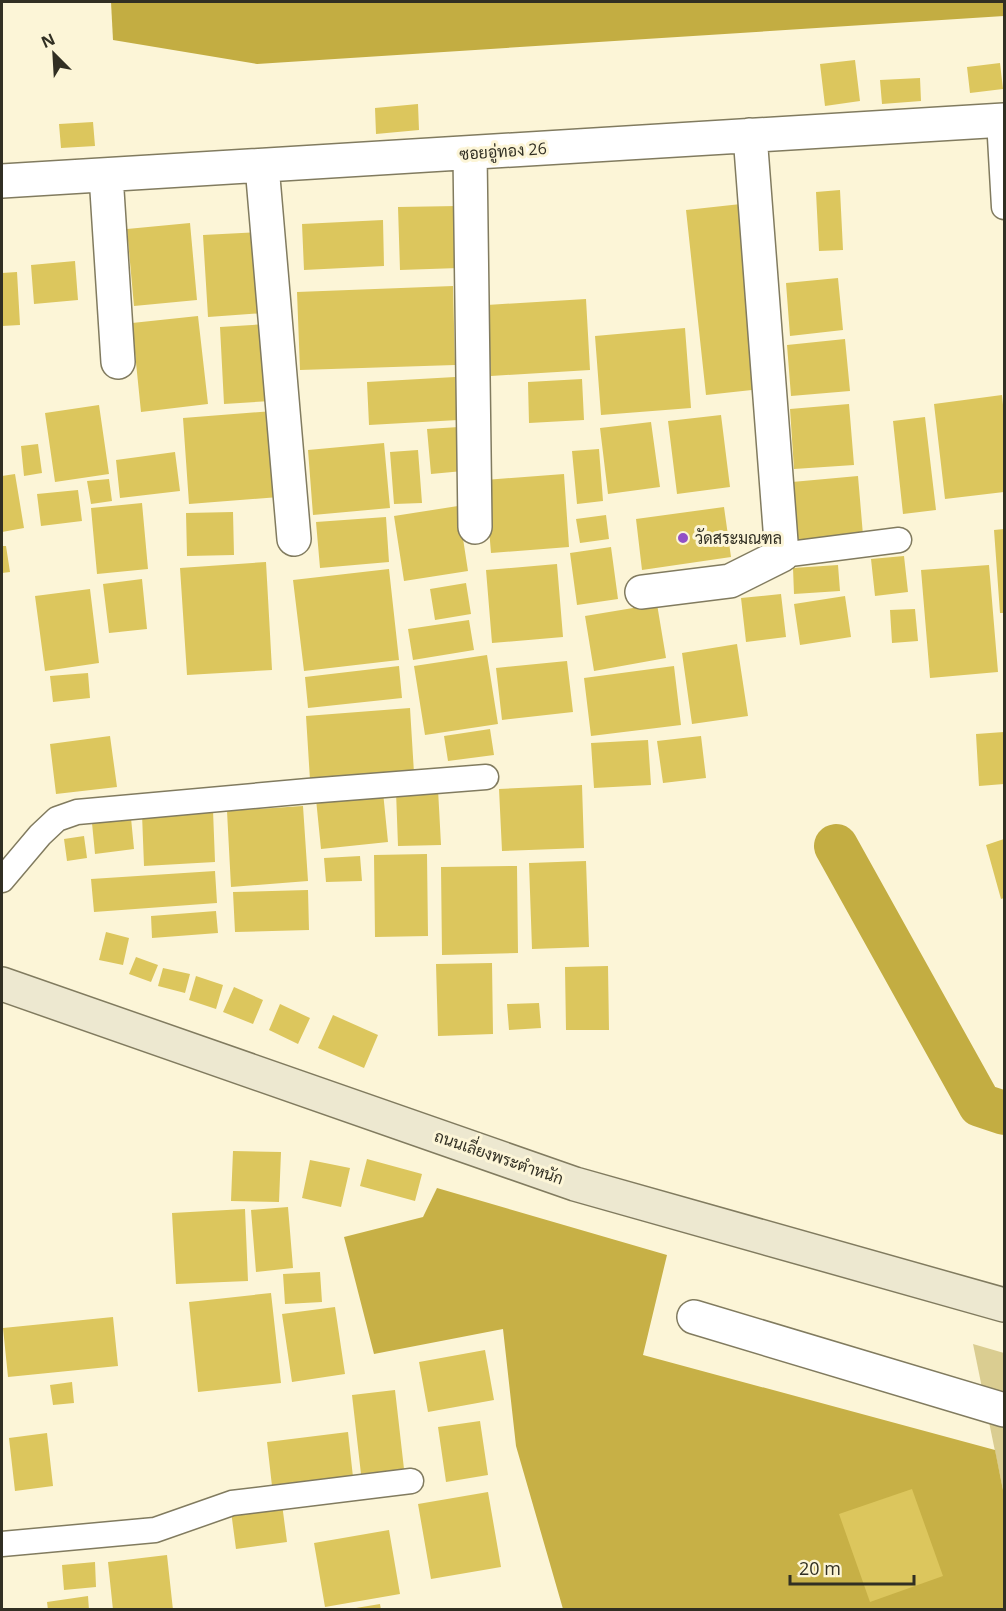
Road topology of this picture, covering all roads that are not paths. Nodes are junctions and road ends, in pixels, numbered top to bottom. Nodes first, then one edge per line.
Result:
1 (1002, 120) edge
2 (750, 135) junction
3 (470, 153) junction
4 (262, 166) junction
5 (106, 175) junction
6 (2, 181) edge
7 (1005, 207) edge
8 (118, 362) dead end
9 (474, 527) dead end
10 (294, 539) dead end
11 (899, 540) dead end
12 (782, 555) junction
13 (642, 592) dead end
14 (486, 777) dead end
15 (2, 880) edge
16 (2, 984) edge
17 (1005, 1305) edge
18 (694, 1317) dead end
19 (1005, 1410) edge
20 (411, 1481) dead end
21 (2, 1544) edge

1 - 2 street, ซอยอู่ทอง 26
1 - 7 lane
2 - 3 street, ซอยอู่ทอง 26
2 - 12 street
3 - 4 street, ซอยอู่ทอง 26
3 - 9 street
4 - 5 street, ซอยอู่ทอง 26
4 - 10 street
5 - 6 street, ซอยอู่ทอง 26
5 - 8 street
11 - 12 lane
12 - 13 street
14 - 15 lane
16 - 17 street, ถนนเลี่ยงพระตำหนัก
18 - 19 street
20 - 21 lane

